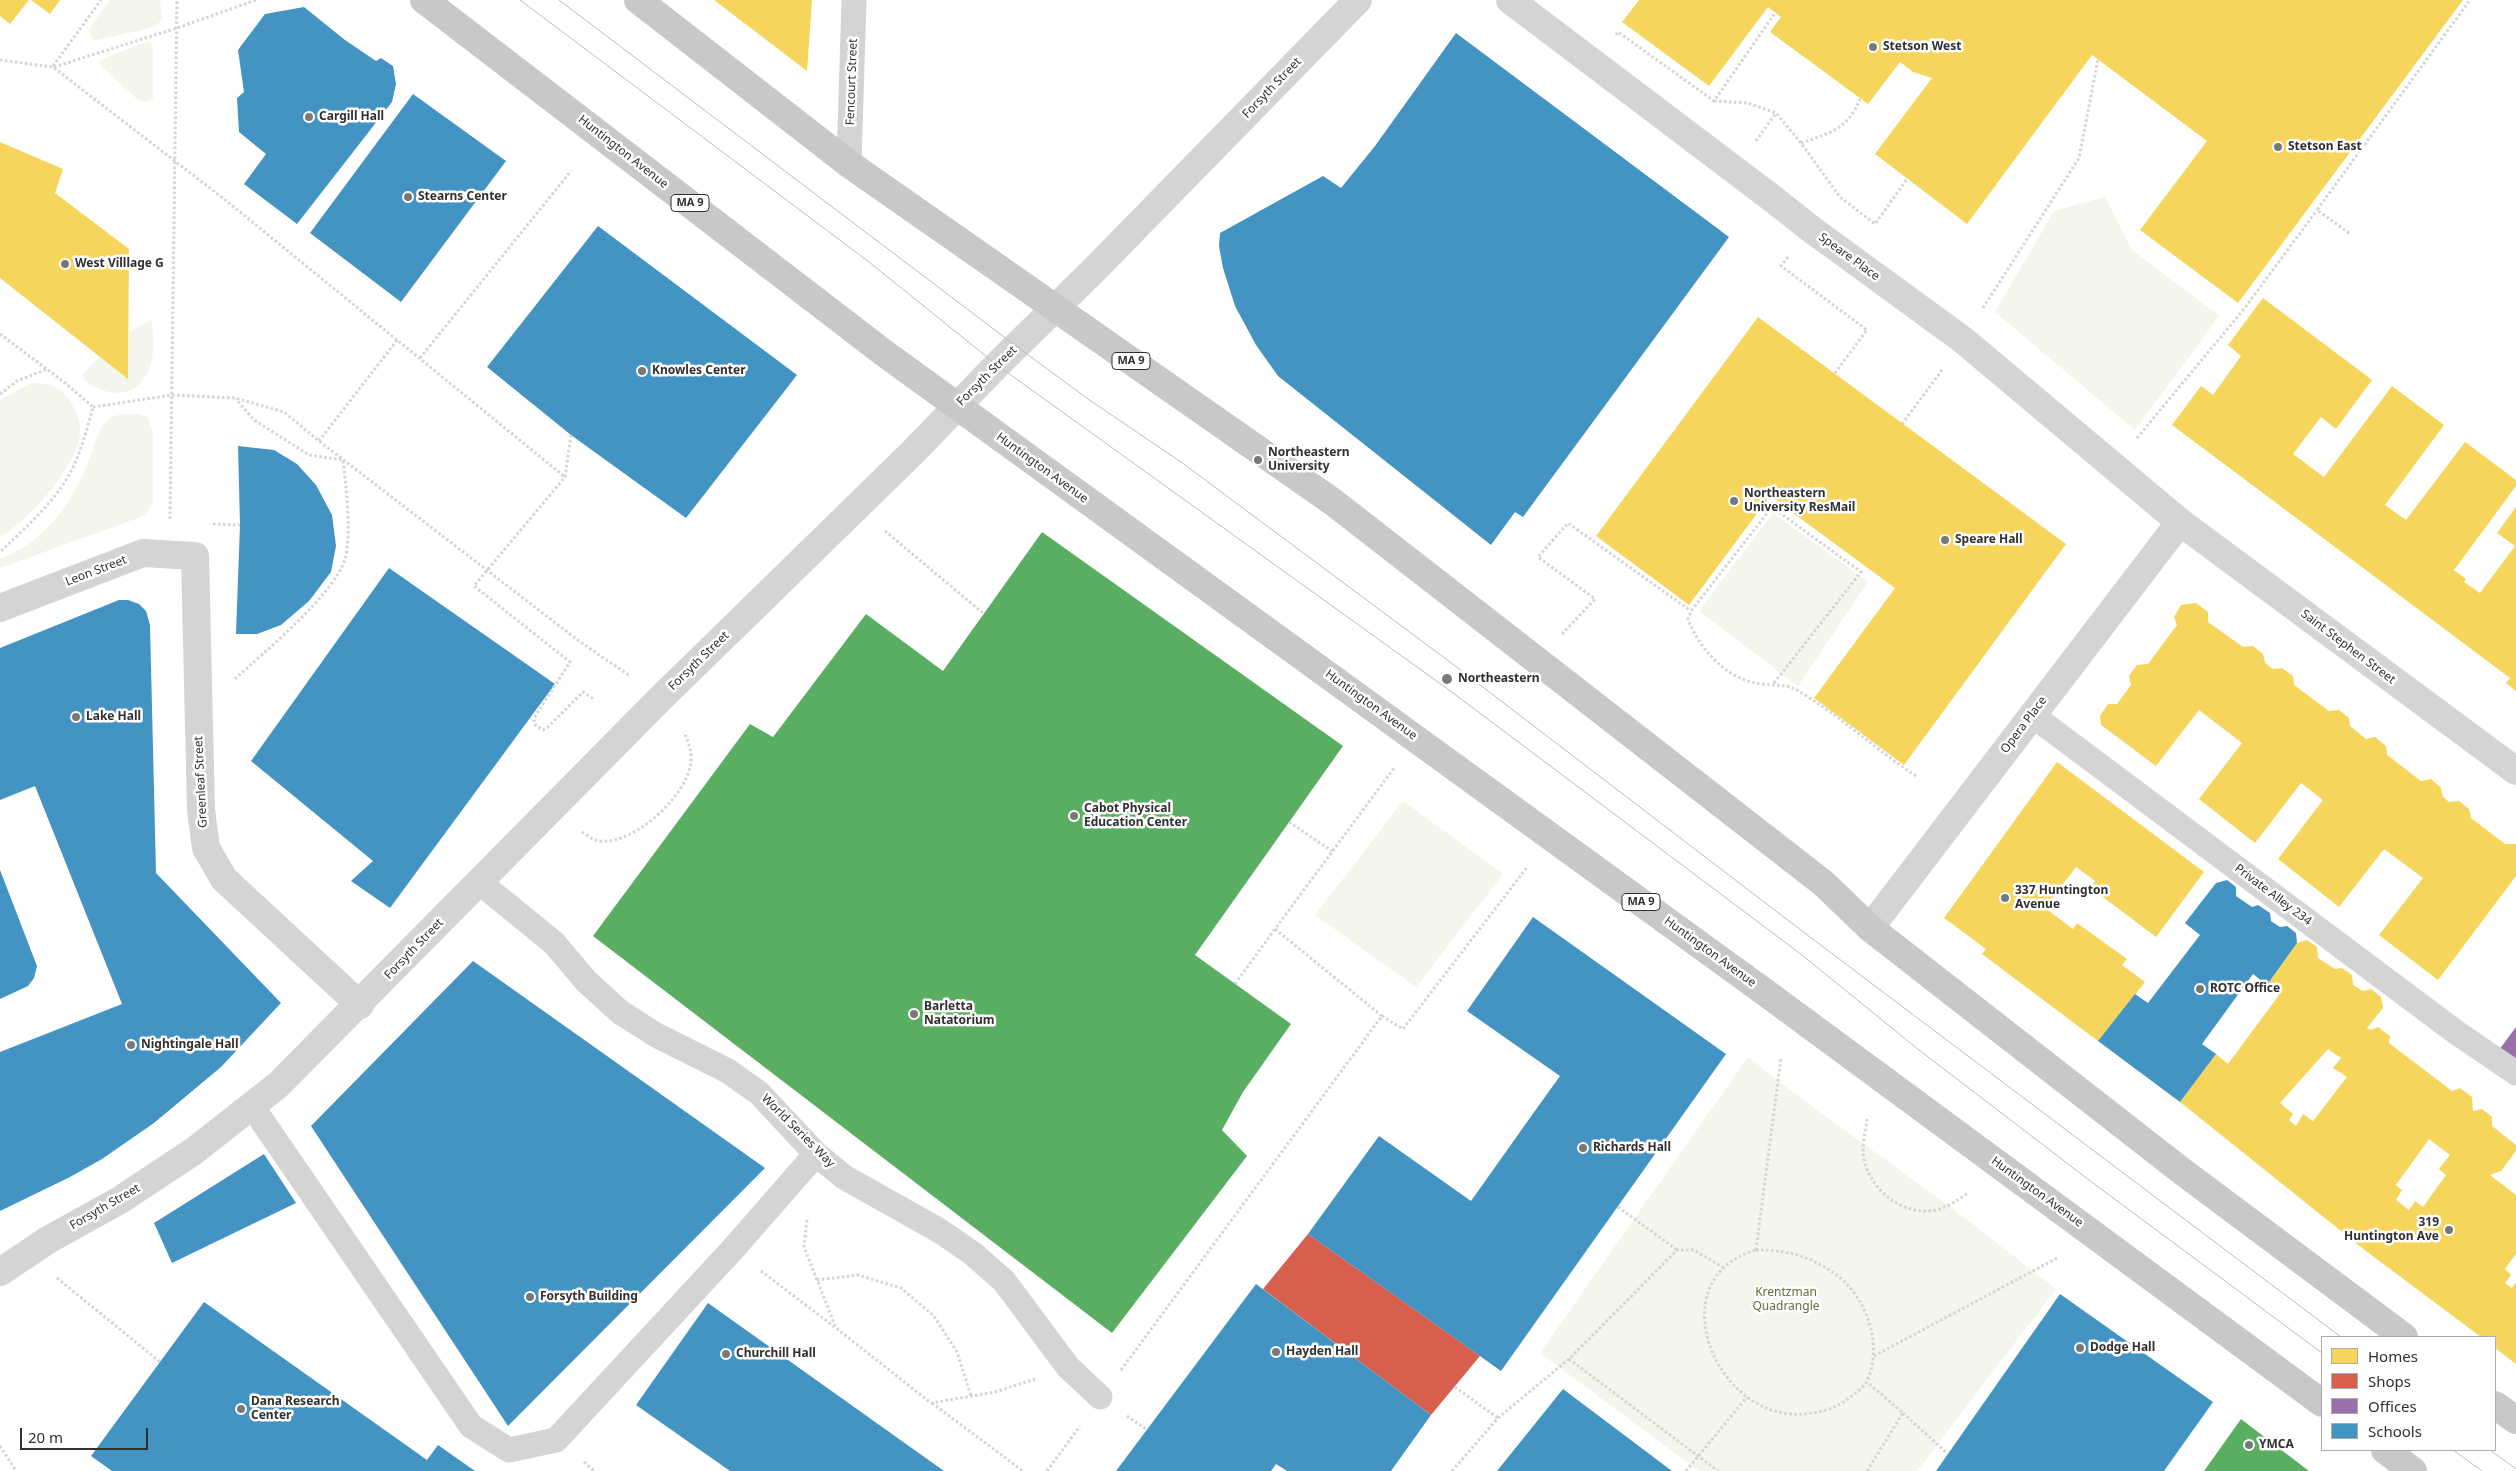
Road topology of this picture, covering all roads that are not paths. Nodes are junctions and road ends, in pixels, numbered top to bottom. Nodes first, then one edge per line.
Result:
1 (424, 0) edge
2 (638, 0) edge
3 (854, 0) edge
4 (1358, 0) edge
5 (1510, 0) edge
6 (850, 164) junction
7 (1056, 308) junction
8 (956, 407) junction
9 (2180, 522) junction
10 (182, 555) joint
11 (0, 608) edge
12 (2032, 714) junction
13 (2516, 772) edge
14 (479, 882) junction
15 (1870, 928) junction
16 (360, 1005) junction
17 (2516, 1073) edge
18 (252, 1106) junction
19 (816, 1154) junction
20 (0, 1272) edge
21 (2403, 1336) edge
22 (1100, 1398) road end
23 (2321, 1403) edge
24 (2496, 1406) edge
25 (2516, 1420) edge
26 (2386, 1451) edge
27 (2413, 1471) edge

1 - 8 main road, Huntington Avenue / MA 9
2 - 6 main road, MA 9
3 - 6 lane, Fencourt Street
4 - 7 street, Forsyth Street
5 - 9 street, Speare Place
6 - 7 main road, MA 9
7 - 8 street, Forsyth Street
7 - 15 main road, MA 9
8 - 14 street, Forsyth Street
8 - 23 main road, Huntington Avenue / MA 9
9 - 12 street, Opera Place
9 - 13 street, Saint Stephen Street
10 - 11 street, Leon Street
10 - 16 street, Greenleaf Street
12 - 15 street, Opera Place
12 - 17 lane, Private Alley 234
14 - 16 street, Forsyth Street
14 - 19 lane, World Series Way
15 - 21 main road, MA 9
16 - 18 street, Forsyth Street
18 - 19 lane
18 - 20 street, Forsyth Street
19 - 22 lane, World Series Way
24 - 25 main road
26 - 27 main road

